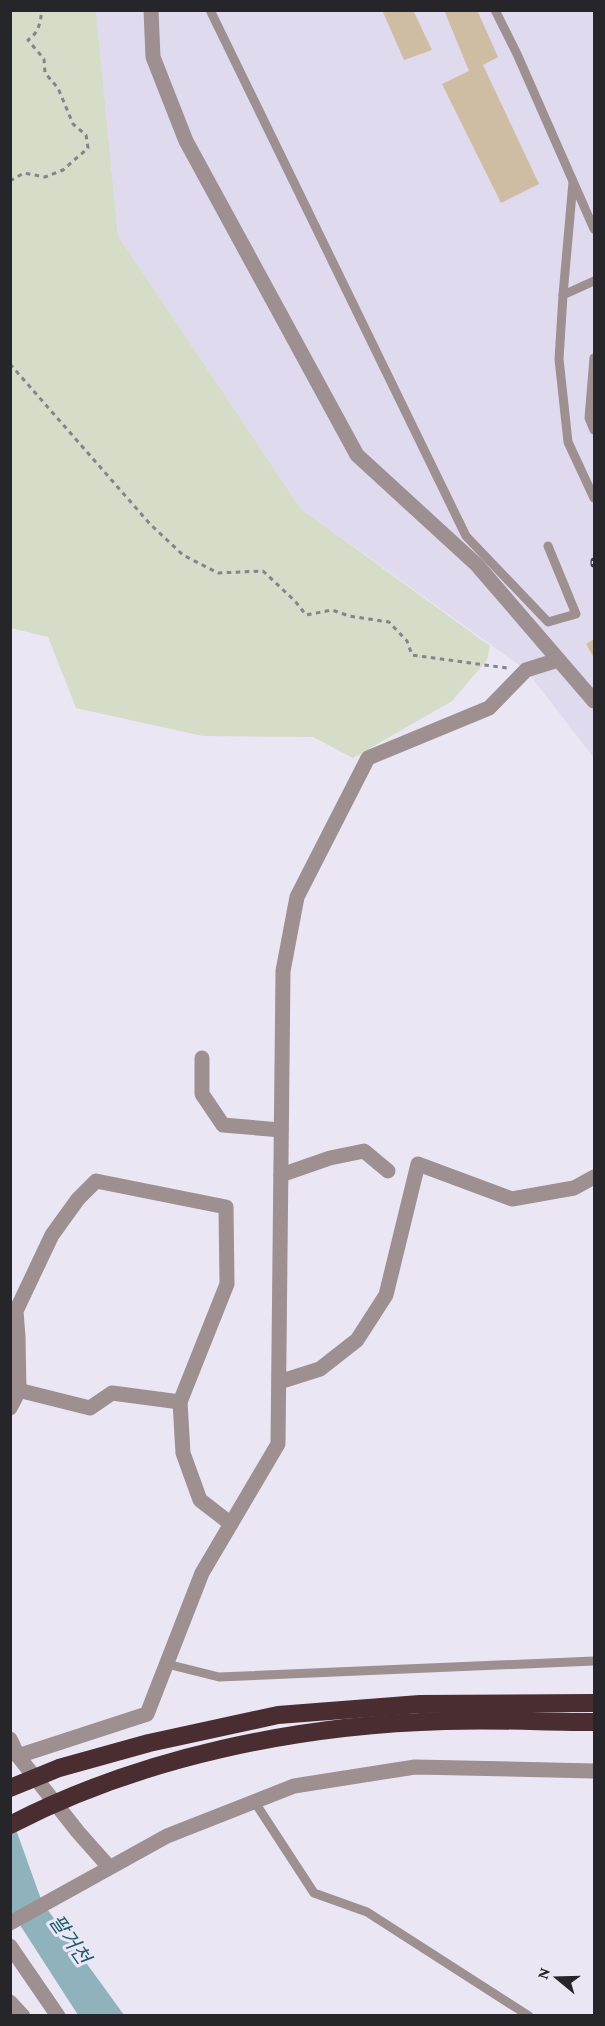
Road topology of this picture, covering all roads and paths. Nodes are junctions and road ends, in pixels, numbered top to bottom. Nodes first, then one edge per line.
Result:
1 (42, 10) edge
2 (151, 10) edge
3 (210, 10) edge
4 (495, 10) edge
5 (573, 180) junction
6 (10, 181) edge
7 (594, 229) edge
8 (594, 281) edge
9 (563, 295) junction
10 (594, 358) edge
11 (10, 364) edge
12 (594, 430) edge
13 (594, 498) edge
14 (548, 546) dead end
15 (558, 660) junction
16 (526, 670) junction
17 (594, 701) edge
18 (202, 1058) dead end
19 (281, 1130) junction
20 (388, 1171) dead end
21 (281, 1175) junction
22 (594, 1177) edge
23 (14, 1330) edge
24 (279, 1382) junction
25 (15, 1390) edge
26 (180, 1402) junction
27 (10, 1408) edge
28 (231, 1524) junction
29 (594, 1661) edge
30 (167, 1664) junction
31 (594, 1703) edge
32 (594, 1722) edge
33 (10, 1739) edge
34 (18, 1756) junction
35 (594, 1771) edge
36 (10, 1788) edge
37 (254, 1801) junction
38 (10, 1825) edge
39 (109, 1867) junction
40 (10, 1923) edge
41 (10, 1946) edge
42 (10, 2002) edge
43 (23, 2016) edge
44 (58, 2016) edge
45 (529, 2016) edge

1 - 6 path
2 - 15 street
3 - 14 lane
4 - 5 lane
5 - 7 lane
5 - 9 lane
8 - 9 lane
9 - 13 lane
10 - 12 lane
11 - 16 path
15 - 16 street
15 - 17 street
16 - 19 street
18 - 19 street
19 - 21 street
20 - 21 street
21 - 24 street
22 - 24 street
23 - 25 street
23 - 26 street
24 - 28 street
25 - 26 street
25 - 27 street
26 - 28 street
28 - 30 street
29 - 30 lane
30 - 34 street
31 - 36 highway
32 - 38 highway
33 - 34 street
34 - 39 street
35 - 37 street
37 - 39 street
37 - 45 lane
39 - 40 street
41 - 44 street
42 - 43 street

